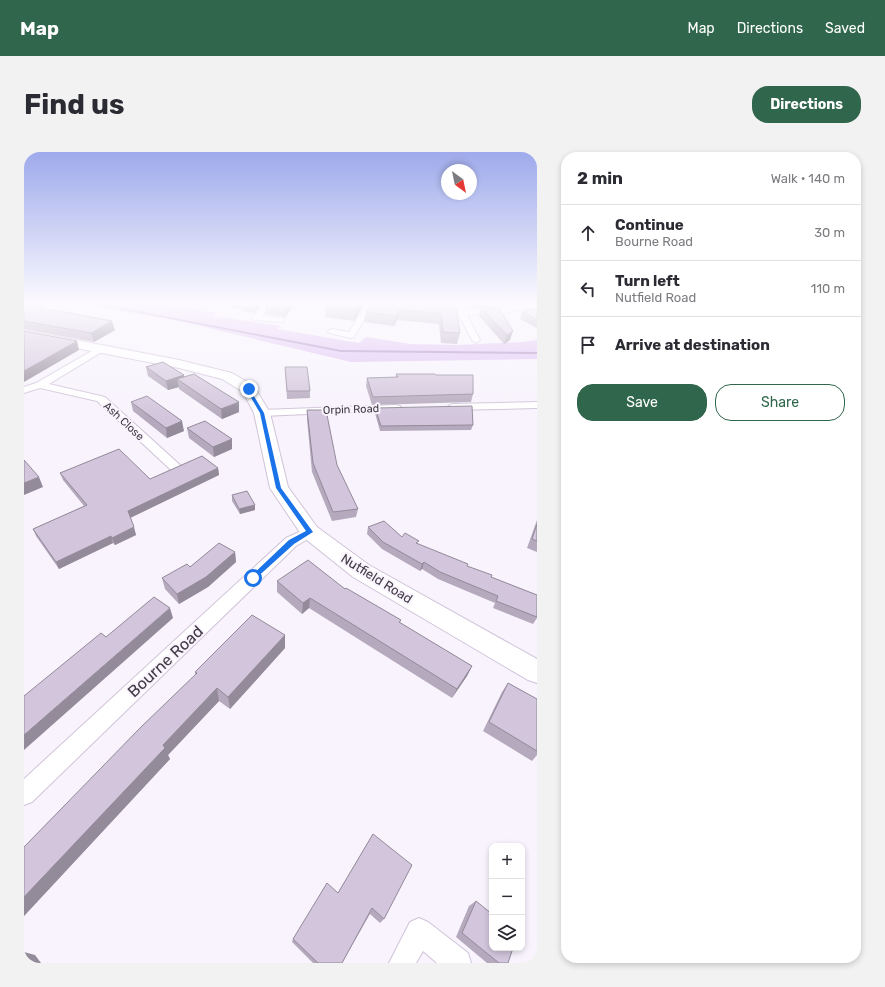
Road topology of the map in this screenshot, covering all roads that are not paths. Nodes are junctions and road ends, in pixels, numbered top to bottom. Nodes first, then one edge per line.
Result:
1 (68, 342) edge
2 (102, 348) junction
3 (40, 385) junction
4 (24, 390) edge
5 (537, 405) edge
6 (443, 407) edge
7 (403, 408) edge
8 (262, 413) junction
9 (176, 468) edge
10 (310, 532) junction
11 (537, 672) edge
12 (24, 794) edge
13 (402, 963) edge
14 (458, 963) edge

1 - 2 street, Nutfield Road
2 - 3 street
2 - 8 street, Nutfield Road
3 - 4 street
3 - 9 street, Ash Close
5 - 6 street
7 - 8 street, Orpin Road
8 - 10 street, Nutfield Road
10 - 11 street, Nutfield Road
10 - 12 street, Bourne Road
13 - 14 street

